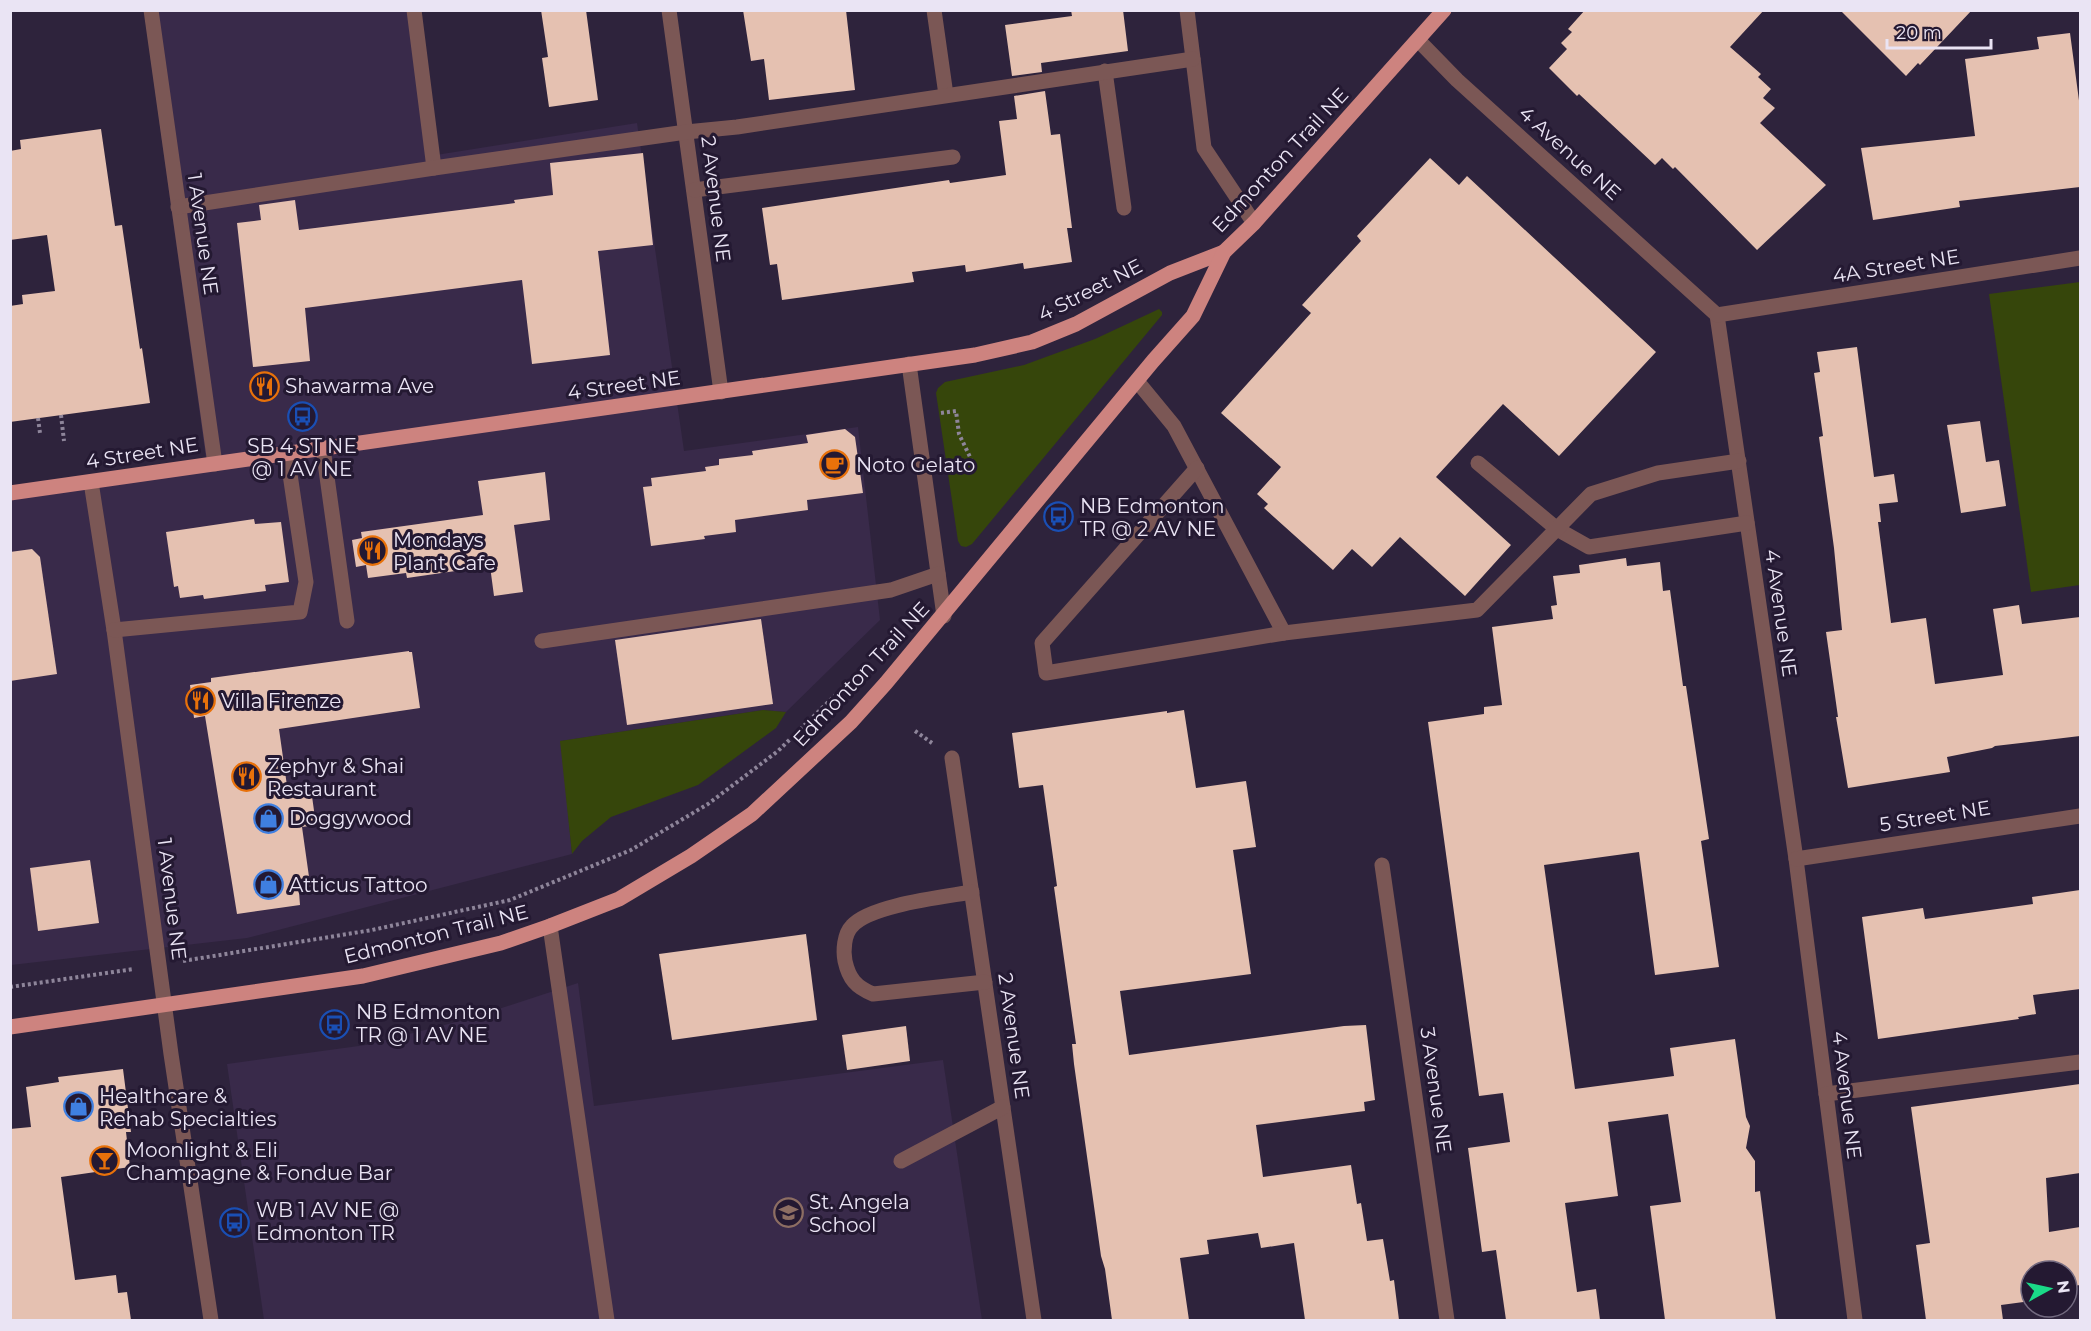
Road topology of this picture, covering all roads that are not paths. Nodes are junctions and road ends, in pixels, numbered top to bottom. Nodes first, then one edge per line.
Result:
1 (150, 10) edge
2 (414, 10) edge
3 (669, 10) edge
4 (934, 10) edge
5 (1187, 10) edge
6 (1444, 10) edge
7 (1418, 40) junction
8 (1194, 59) junction
9 (1105, 71) junction
10 (946, 95) junction
11 (686, 132) junction
12 (953, 157) dead end
13 (434, 168) junction
14 (694, 190) junction
15 (178, 207) junction
16 (1124, 208) dead end
17 (1254, 223) junction
18 (1224, 252) junction
19 (2080, 258) edge
20 (1717, 315) junction
21 (909, 364) junction
22 (1137, 381) junction
23 (721, 392) junction
24 (323, 448) junction
25 (287, 454) junction
26 (1738, 461) junction
27 (1478, 463) dead end
28 (215, 464) junction
29 (1197, 468) junction
30 (91, 483) junction
31 (10, 494) edge
32 (1747, 523) junction
33 (1557, 529) junction
34 (938, 574) junction
35 (944, 616) junction
36 (347, 621) dead end
37 (114, 630) junction
38 (1284, 633) junction
39 (542, 641) dead end
40 (952, 758) dead end
41 (2080, 816) edge
42 (1796, 859) junction
43 (1382, 865) dead end
44 (972, 892) junction
45 (550, 926) junction
46 (985, 982) junction
47 (164, 1005) junction
48 (10, 1027) edge
49 (2080, 1062) edge
50 (1826, 1094) junction
51 (1003, 1107) junction
52 (902, 1161) dead end
53 (211, 1320) edge
54 (607, 1320) edge
55 (1034, 1320) edge
56 (1447, 1320) edge
57 (1855, 1320) edge

1 - 15 street, 1 Avenue NE
2 - 13 street
3 - 11 street, 2 Avenue NE
4 - 10 street
5 - 8 street
6 - 7 main road, Edmonton Trail NE
7 - 17 main road, Edmonton Trail NE
7 - 20 street, 4 Avenue NE
8 - 9 street
8 - 17 street
9 - 10 street
9 - 16 street
10 - 11 street
11 - 13 street
11 - 14 street, 2 Avenue NE
12 - 14 street
13 - 15 street
14 - 23 street, 2 Avenue NE
15 - 28 street, 1 Avenue NE
17 - 18 main road, Edmonton Trail NE
18 - 21 main road, 4 Street NE
18 - 22 main road, Edmonton Trail NE
19 - 20 street, 4A Street NE
20 - 26 street, 4 Avenue NE
21 - 23 main road, 4 Street NE
21 - 34 street
22 - 29 street
22 - 35 main road, Edmonton Trail NE
23 - 24 main road, 4 Street NE
24 - 25 main road, 4 Street NE
24 - 36 street
25 - 28 main road, 4 Street NE
25 - 37 street
26 - 32 street, 4 Avenue NE
26 - 33 street
27 - 33 street
28 - 30 main road, 4 Street NE
29 - 38 street
29 - 38 street
30 - 31 main road, 4 Street NE
30 - 37 street, 1 Avenue NE
32 - 33 street
32 - 42 street, 4 Avenue NE
33 - 38 street
34 - 35 street
34 - 39 street
35 - 45 main road, Edmonton Trail NE
37 - 47 street, 1 Avenue NE
40 - 44 street, 2 Avenue NE
41 - 42 street, 5 Street NE
42 - 50 street, 4 Avenue NE
43 - 56 street, 3 Avenue NE
44 - 46 street, 2 Avenue NE
44 - 46 street
45 - 47 main road, Edmonton Trail NE
45 - 54 street
46 - 51 street, 2 Avenue NE
47 - 48 main road, Edmonton Trail NE
47 - 53 street, 1 Avenue NE
49 - 50 street
50 - 57 street, 4 Avenue NE
51 - 52 street
51 - 55 street, 2 Avenue NE

